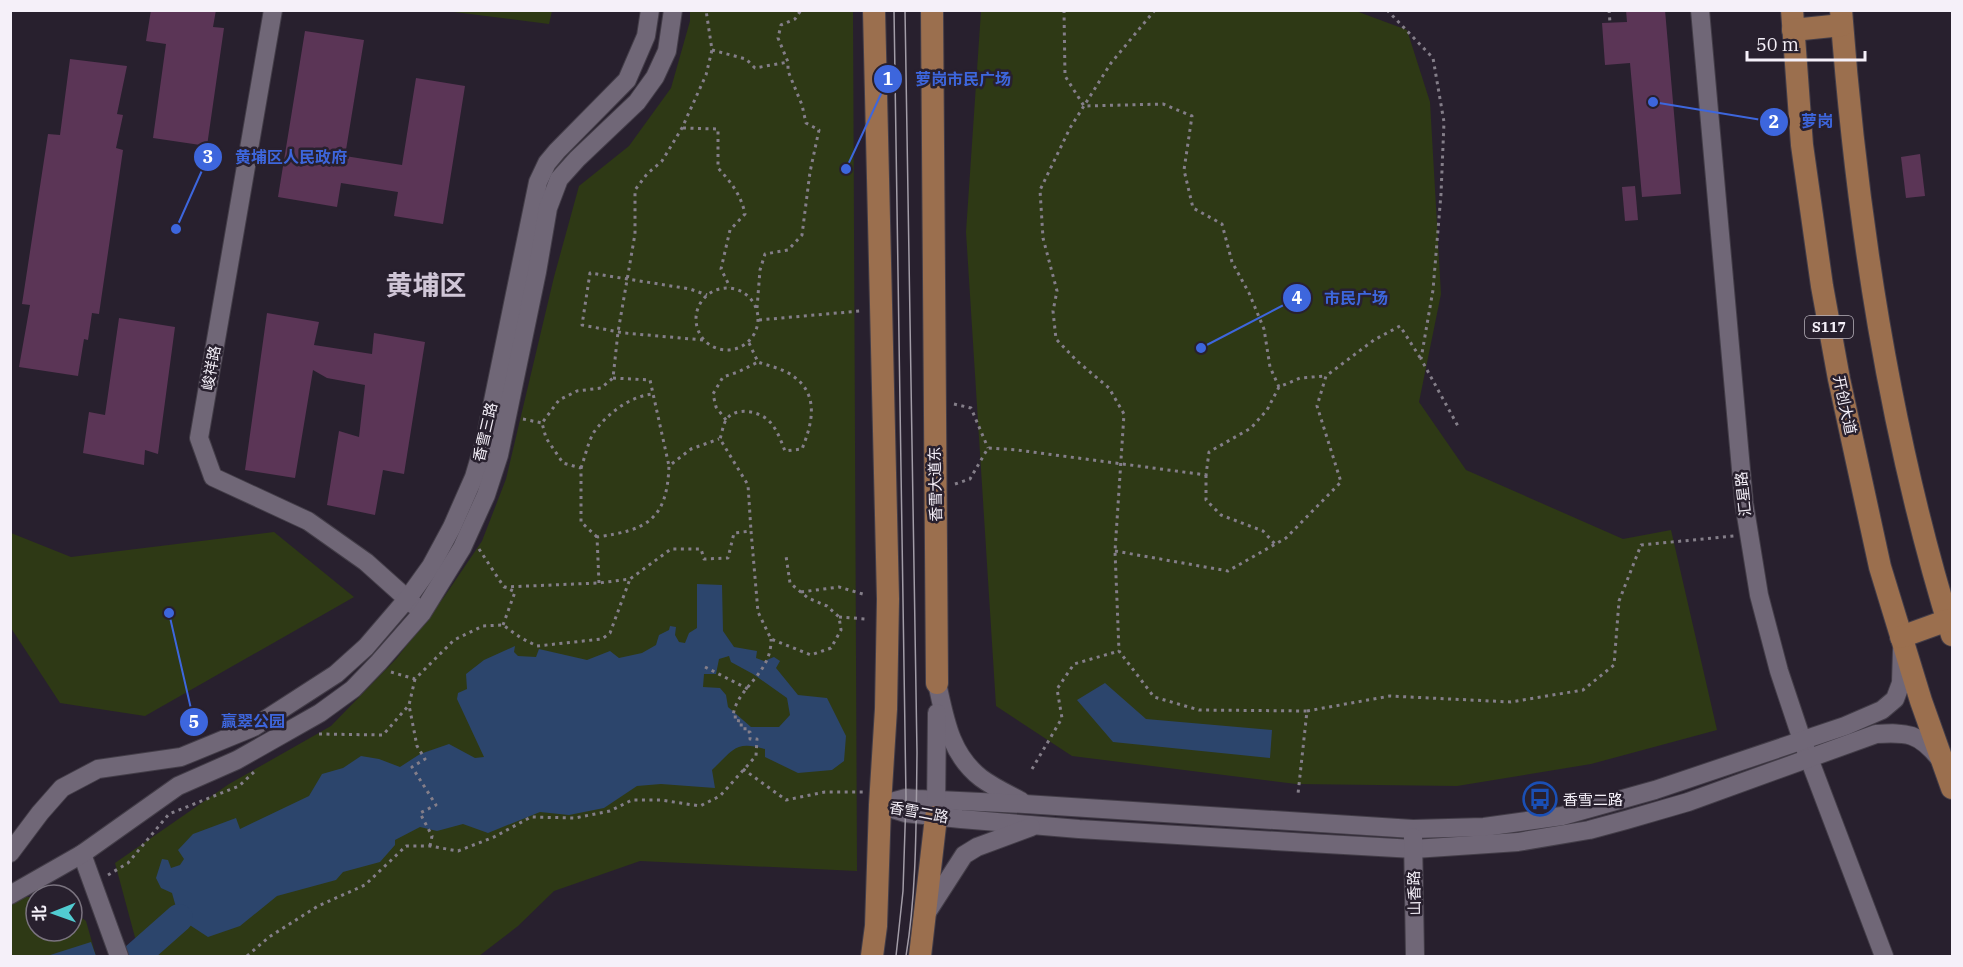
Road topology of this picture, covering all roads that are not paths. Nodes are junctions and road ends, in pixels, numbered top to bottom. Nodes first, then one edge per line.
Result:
1 (273, 10) edge
2 (650, 10) edge
3 (673, 10) edge
4 (874, 10) edge
5 (932, 10) edge
6 (1700, 10) edge
7 (1842, 18) edge
8 (1792, 20) edge
9 (408, 598) junction
10 (422, 613) junction
11 (1950, 628) edge
12 (1901, 640) junction
13 (937, 683) junction
14 (1802, 740) junction
15 (1808, 757) junction
16 (1948, 763) edge
17 (1953, 788) edge
18 (872, 799) junction
19 (1025, 804) junction
20 (936, 808) junction
21 (1037, 825) junction
22 (1413, 829) junction
23 (1414, 849) junction
24 (10, 853) edge
25 (82, 854) junction
26 (10, 895) edge
27 (925, 915) junction
28 (118, 957) edge
29 (872, 957) edge
30 (920, 957) edge
31 (1415, 957) edge
32 (1884, 957) edge

1 - 9 street, 峻祥路
2 - 9 street, 香雪三路
3 - 10 street, 香雪三路
4 - 18 main road
5 - 13 main road, 香雪大道东
6 - 14 street, 汇星路
7 - 8 main road
7 - 11 main road
8 - 12 main road, 开创大道 / S117
9 - 10 street, 峻祥路
9 - 24 street, 香雪三路
10 - 25 street, 香雪三路
11 - 12 main road
12 - 14 street, 香雪二路
12 - 16 main road, 开创大道 / S117
13 - 19 street
13 - 20 street, 香雪大道东
14 - 15 street, 汇星路
14 - 22 street, 香雪二路
15 - 16 street, 香雪二路
15 - 23 street, 香雪二路
15 - 32 street, 汇星路
16 - 17 main road, 开创大道 / S117
18 - 20 street, 香雪二路
18 - 29 main road
19 - 20 street, 香雪二路
19 - 22 street, 香雪二路
20 - 21 street, 香雪二路
20 - 27 main road, 香雪大道东
21 - 23 street, 香雪二路
21 - 27 street
22 - 23 street, 山香路
23 - 31 street, 山香路
25 - 26 street, 香雪三路
25 - 28 street
27 - 30 main road, 香雪大道东

